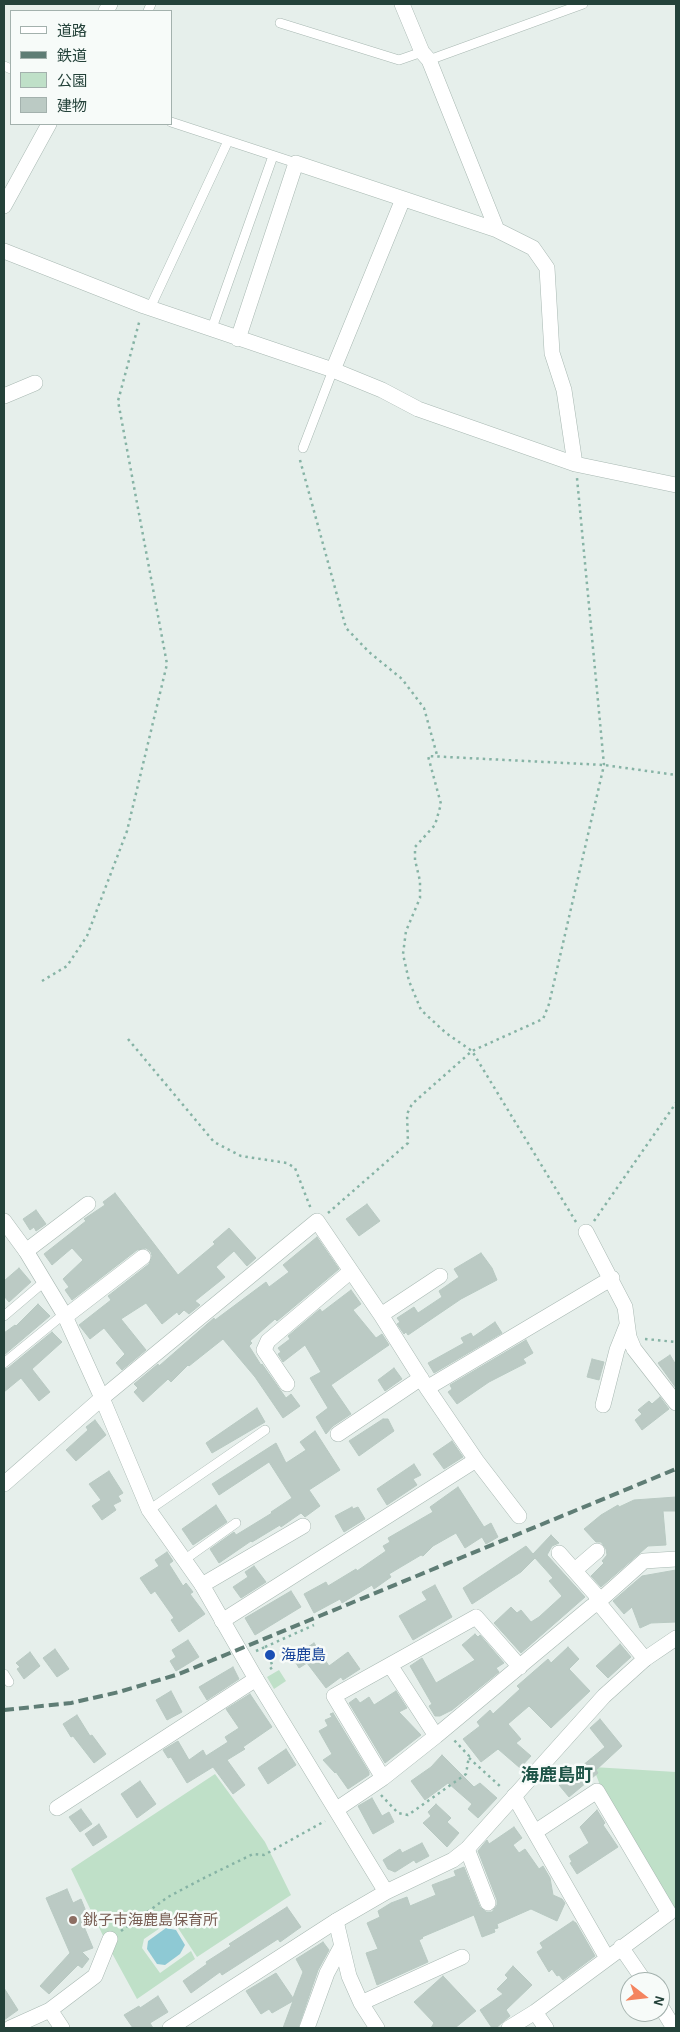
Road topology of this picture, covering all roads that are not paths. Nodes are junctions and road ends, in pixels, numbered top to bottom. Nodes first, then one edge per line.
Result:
1 (402, 4) edge
2 (583, 4) edge
3 (280, 23) dead end
4 (426, 56) junction
5 (172, 122) edge
6 (48, 125) edge
7 (228, 141) junction
8 (273, 156) junction
9 (296, 164) junction
10 (403, 199) junction
11 (4, 206) edge
12 (496, 230) junction
13 (4, 251) edge
14 (147, 307) junction
15 (212, 328) junction
16 (238, 339) junction
17 (333, 370) junction
18 (35, 382) dead end
19 (4, 396) edge
20 (303, 448) road end
21 (575, 464) junction
22 (676, 485) edge
23 (88, 1204) dead end
24 (4, 1221) edge
25 (586, 1232) road end
26 (26, 1252) junction
27 (143, 1257) dead end
28 (351, 1271) junction
29 (440, 1276) dead end
30 (612, 1278) junction
31 (44, 1282) junction
32 (382, 1315) junction
33 (4, 1316) edge
34 (64, 1316) junction
35 (628, 1330) junction
36 (4, 1363) edge
37 (424, 1383) junction
38 (287, 1384) dead end
39 (102, 1398) junction
40 (603, 1404) dead end
41 (676, 1404) edge
42 (265, 1430) dead end
43 (338, 1434) dead end
44 (476, 1460) junction
45 (4, 1484) edge
46 (149, 1510) junction
47 (519, 1516) dead end
48 (236, 1523) dead end
49 (303, 1526) dead end
50 (597, 1551) dead end
51 (559, 1553) dead end
52 (676, 1559) edge
53 (184, 1560) junction
54 (575, 1570) junction
55 (202, 1585) junction
56 (597, 1604) junction
57 (222, 1620) junction
58 (676, 1638) edge
59 (645, 1659) junction
60 (390, 1665) junction
61 (520, 1667) junction
62 (261, 1676) junction
63 (440, 1733) junction
64 (377, 1782) junction
65 (510, 1794) junction
66 (57, 1808) dead end
67 (338, 1811) junction
68 (535, 1832) junction
69 (467, 1849) junction
70 (386, 1892) junction
71 (488, 1903) dead end
72 (336, 1921) junction
73 (110, 1939) road end
74 (341, 1947) junction
75 (621, 1947) junction
76 (462, 1957) dead end
77 (607, 1958) junction
78 (638, 1972) edge
79 (361, 2003) junction
80 (50, 2010) junction
81 (535, 2012) junction
82 (10, 2028) edge
83 (62, 2028) edge
84 (170, 2028) edge
85 (307, 2028) edge
86 (377, 2028) edge
87 (510, 2028) edge
88 (546, 2028) edge

1 - 4 street
2 - 4 lane
3 - 4 lane
4 - 12 street
5 - 7 lane
6 - 11 street
7 - 8 lane
7 - 14 lane
8 - 9 lane
8 - 15 lane
9 - 10 street
9 - 16 street
10 - 12 street
10 - 17 street
12 - 21 street
13 - 14 street
14 - 15 street
15 - 16 street
16 - 17 street
17 - 20 lane
17 - 21 street
18 - 19 street
21 - 22 street
23 - 26 street
24 - 26 street
25 - 30 street
26 - 31 street
27 - 34 street
28 - 32 street
28 - 38 street
28 - 39 street
29 - 32 street
30 - 35 street
30 - 37 street
31 - 33 lane
31 - 34 street
32 - 37 street
34 - 36 lane
34 - 39 street
35 - 40 street
35 - 41 street
37 - 43 street
37 - 44 street
39 - 45 street
39 - 46 street
42 - 46 lane
44 - 47 street
44 - 57 street
46 - 53 street
48 - 53 lane
49 - 55 street
50 - 54 street
51 - 54 street
52 - 56 street
53 - 55 street
54 - 56 street
55 - 57 street
56 - 59 street
56 - 61 street
57 - 62 street
58 - 59 street
59 - 65 street
60 - 61 street
60 - 63 street
60 - 64 street
61 - 63 street
62 - 66 street
62 - 67 street
63 - 64 street
64 - 67 street
65 - 68 street
65 - 69 street
67 - 70 street
68 - 75 street
68 - 77 street
69 - 70 street
69 - 71 street
70 - 72 street
72 - 74 street
72 - 84 street
73 - 80 street
74 - 79 street
74 - 85 street
75 - 77 street
75 - 78 street
76 - 79 street
77 - 81 street
79 - 86 street
80 - 82 street
80 - 83 street
81 - 87 street
81 - 88 street

